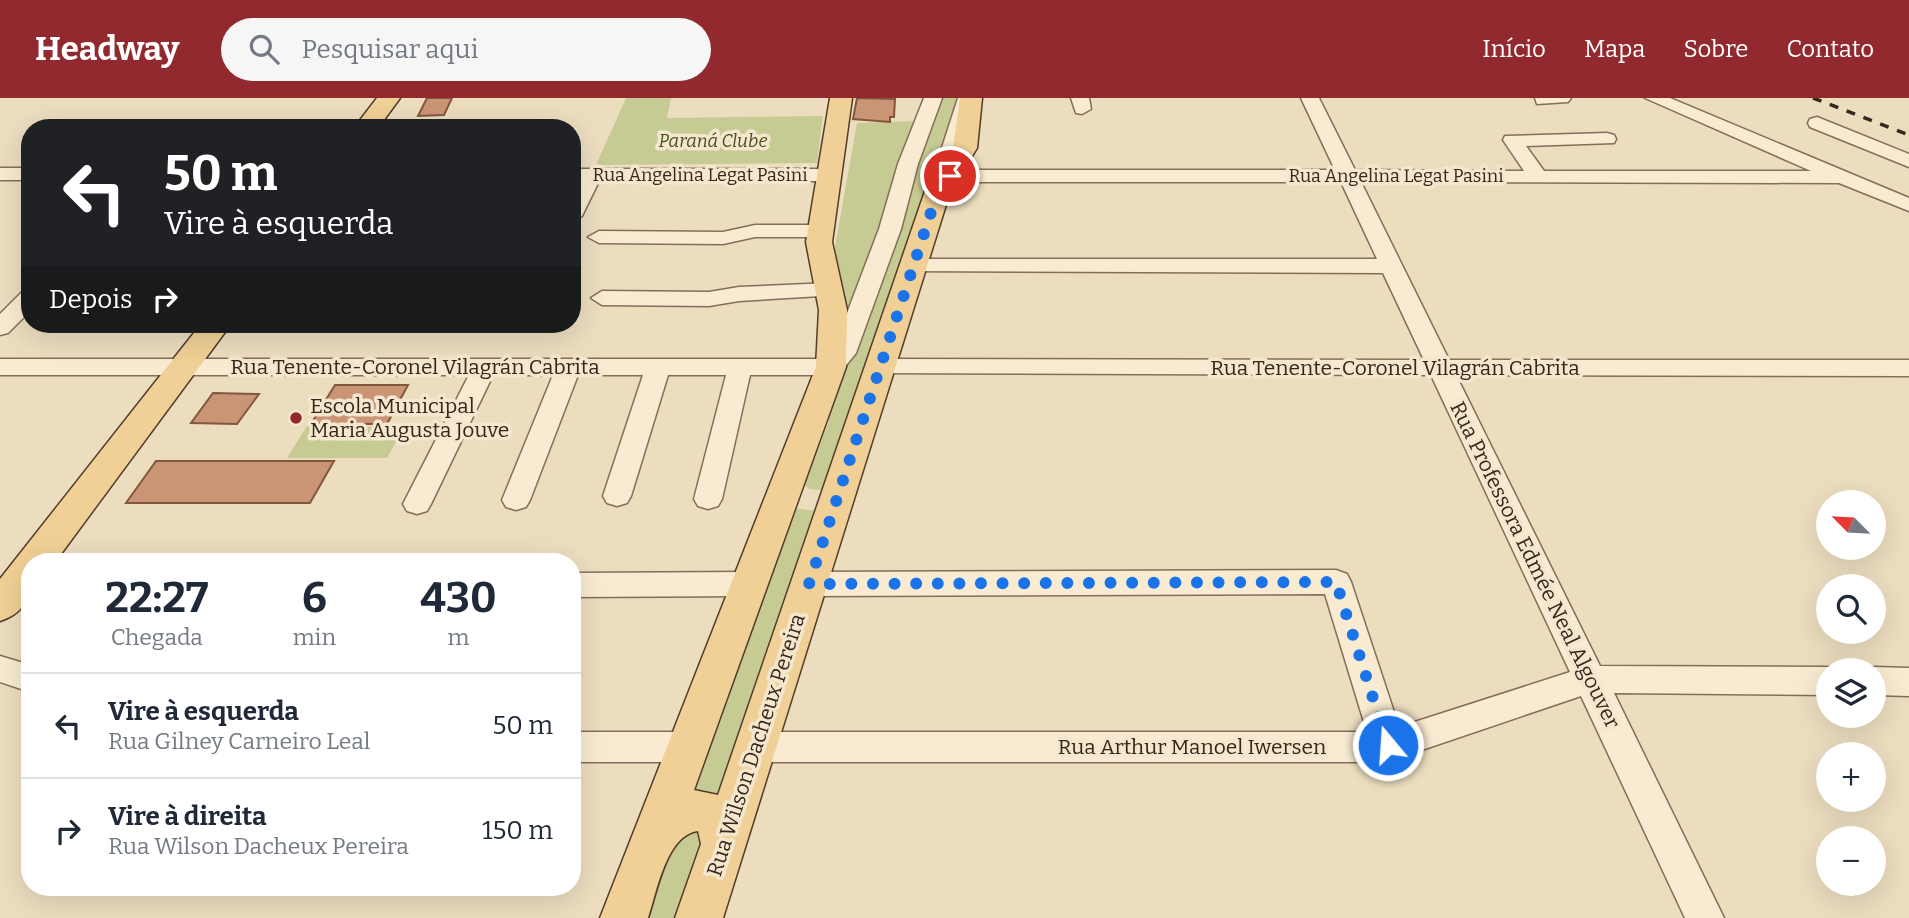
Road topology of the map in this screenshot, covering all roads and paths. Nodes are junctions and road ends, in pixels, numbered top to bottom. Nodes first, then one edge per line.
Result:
1 (389, 98) edge
2 (841, 98) edge
3 (933, 98) edge
4 (969, 98) edge
5 (1310, 98) edge
6 (1562, 98) edge
7 (1654, 98) edge
8 (1543, 100) dead end
9 (373, 119) edge
10 (1817, 123) dead end
11 (1607, 139) dead end
12 (1909, 161) edge
13 (0, 174) edge
14 (21, 174) edge
15 (582, 175) edge
16 (829, 175) junction
17 (1347, 176) junction
18 (1538, 176) junction
19 (1842, 177) junction
20 (944, 183) junction
21 (1909, 205) edge
22 (820, 231) junction
23 (599, 237) dead end
24 (1391, 266) junction
25 (913, 267) junction
26 (830, 290) junction
27 (602, 298) dead end
28 (21, 306) edge
29 (0, 328) edge
30 (209, 333) edge
31 (0, 367) edge
32 (183, 367) junction
33 (485, 367) junction
34 (569, 367) junction
35 (657, 367) junction
36 (740, 367) junction
37 (831, 367) junction
38 (880, 367) junction
39 (1440, 368) junction
40 (1909, 368) edge
41 (788, 483) junction
42 (838, 494) junction
43 (617, 496) dead end
44 (709, 499) dead end
45 (516, 500) dead end
46 (417, 504) dead end
47 (41, 553) edge
48 (21, 579) edge
49 (749, 584) junction
50 (809, 584) junction
51 (581, 585) edge
52 (0, 606) edge
53 (0, 669) edge
54 (21, 676) edge
55 (1590, 679) junction
56 (1816, 681) edge
57 (1886, 681) edge
58 (1909, 682) edge
59 (1388, 745) junction
60 (581, 747) edge
61 (688, 747) junction
62 (755, 747) junction
63 (656, 834) junction
64 (723, 844) junction
65 (624, 918) edge
66 (699, 918) edge
67 (1705, 918) edge

1 - 9 main road
2 - 16 main road
3 - 37 street
4 - 20 main road, Rua Wilson Dacheux Pereira
5 - 17 street, Rua Professora Edmée Neal Algouver
6 - 8 street
7 - 19 street
10 - 12 street
11 - 18 street
13 - 14 street
15 - 16 street, Rua Angelina Legat Pasini
16 - 22 main road
17 - 18 street, Rua Angelina Legat Pasini
17 - 20 street, Rua Angelina Legat Pasini
17 - 24 street, Rua Professora Edmée Neal Algouver
18 - 19 street, Rua Angelina Legat Pasini
19 - 21 street
20 - 25 main road, Rua Wilson Dacheux Pereira
22 - 23 street
22 - 26 main road
24 - 25 street
24 - 39 street, Rua Professora Edmée Neal Algouver
25 - 38 main road, Rua Wilson Dacheux Pereira
26 - 27 street
26 - 37 main road
28 - 29 street
30 - 32 main road
31 - 32 street, Rua Tenente-Coronel Vilagrán Cabrita
32 - 33 street, Rua Tenente-Coronel Vilagrán Cabrita
32 - 47 main road
33 - 34 street, Rua Tenente-Coronel Vilagrán Cabrita
33 - 46 street
34 - 35 street, Rua Tenente-Coronel Vilagrán Cabrita
34 - 45 street
35 - 36 street, Rua Tenente-Coronel Vilagrán Cabrita
35 - 43 street
36 - 37 street, Rua Tenente-Coronel Vilagrán Cabrita
36 - 44 street
37 - 41 main road
38 - 39 street, Rua Tenente-Coronel Vilagrán Cabrita
38 - 42 main road, Rua Wilson Dacheux Pereira
39 - 40 street, Rua Tenente-Coronel Vilagrán Cabrita
39 - 55 street, Rua Professora Edmée Neal Algouver
41 - 42 main road
41 - 49 main road
42 - 50 main road, Rua Wilson Dacheux Pereira
48 - 52 main road
49 - 51 street
49 - 61 main road
50 - 59 street
50 - 62 main road, Rua Wilson Dacheux Pereira
53 - 54 street
55 - 56 street, Rua Arthur Manoel Iwersen
55 - 59 street, Rua Arthur Manoel Iwersen
55 - 67 street, Rua Professora Edmée Neal Algouver
57 - 58 street
59 - 62 street, Rua Arthur Manoel Iwersen
60 - 61 street
61 - 63 main road
62 - 64 main road, Rua Wilson Dacheux Pereira
63 - 64 main road
63 - 65 main road
64 - 66 main road, Rua Wilson Dacheux Pereira

